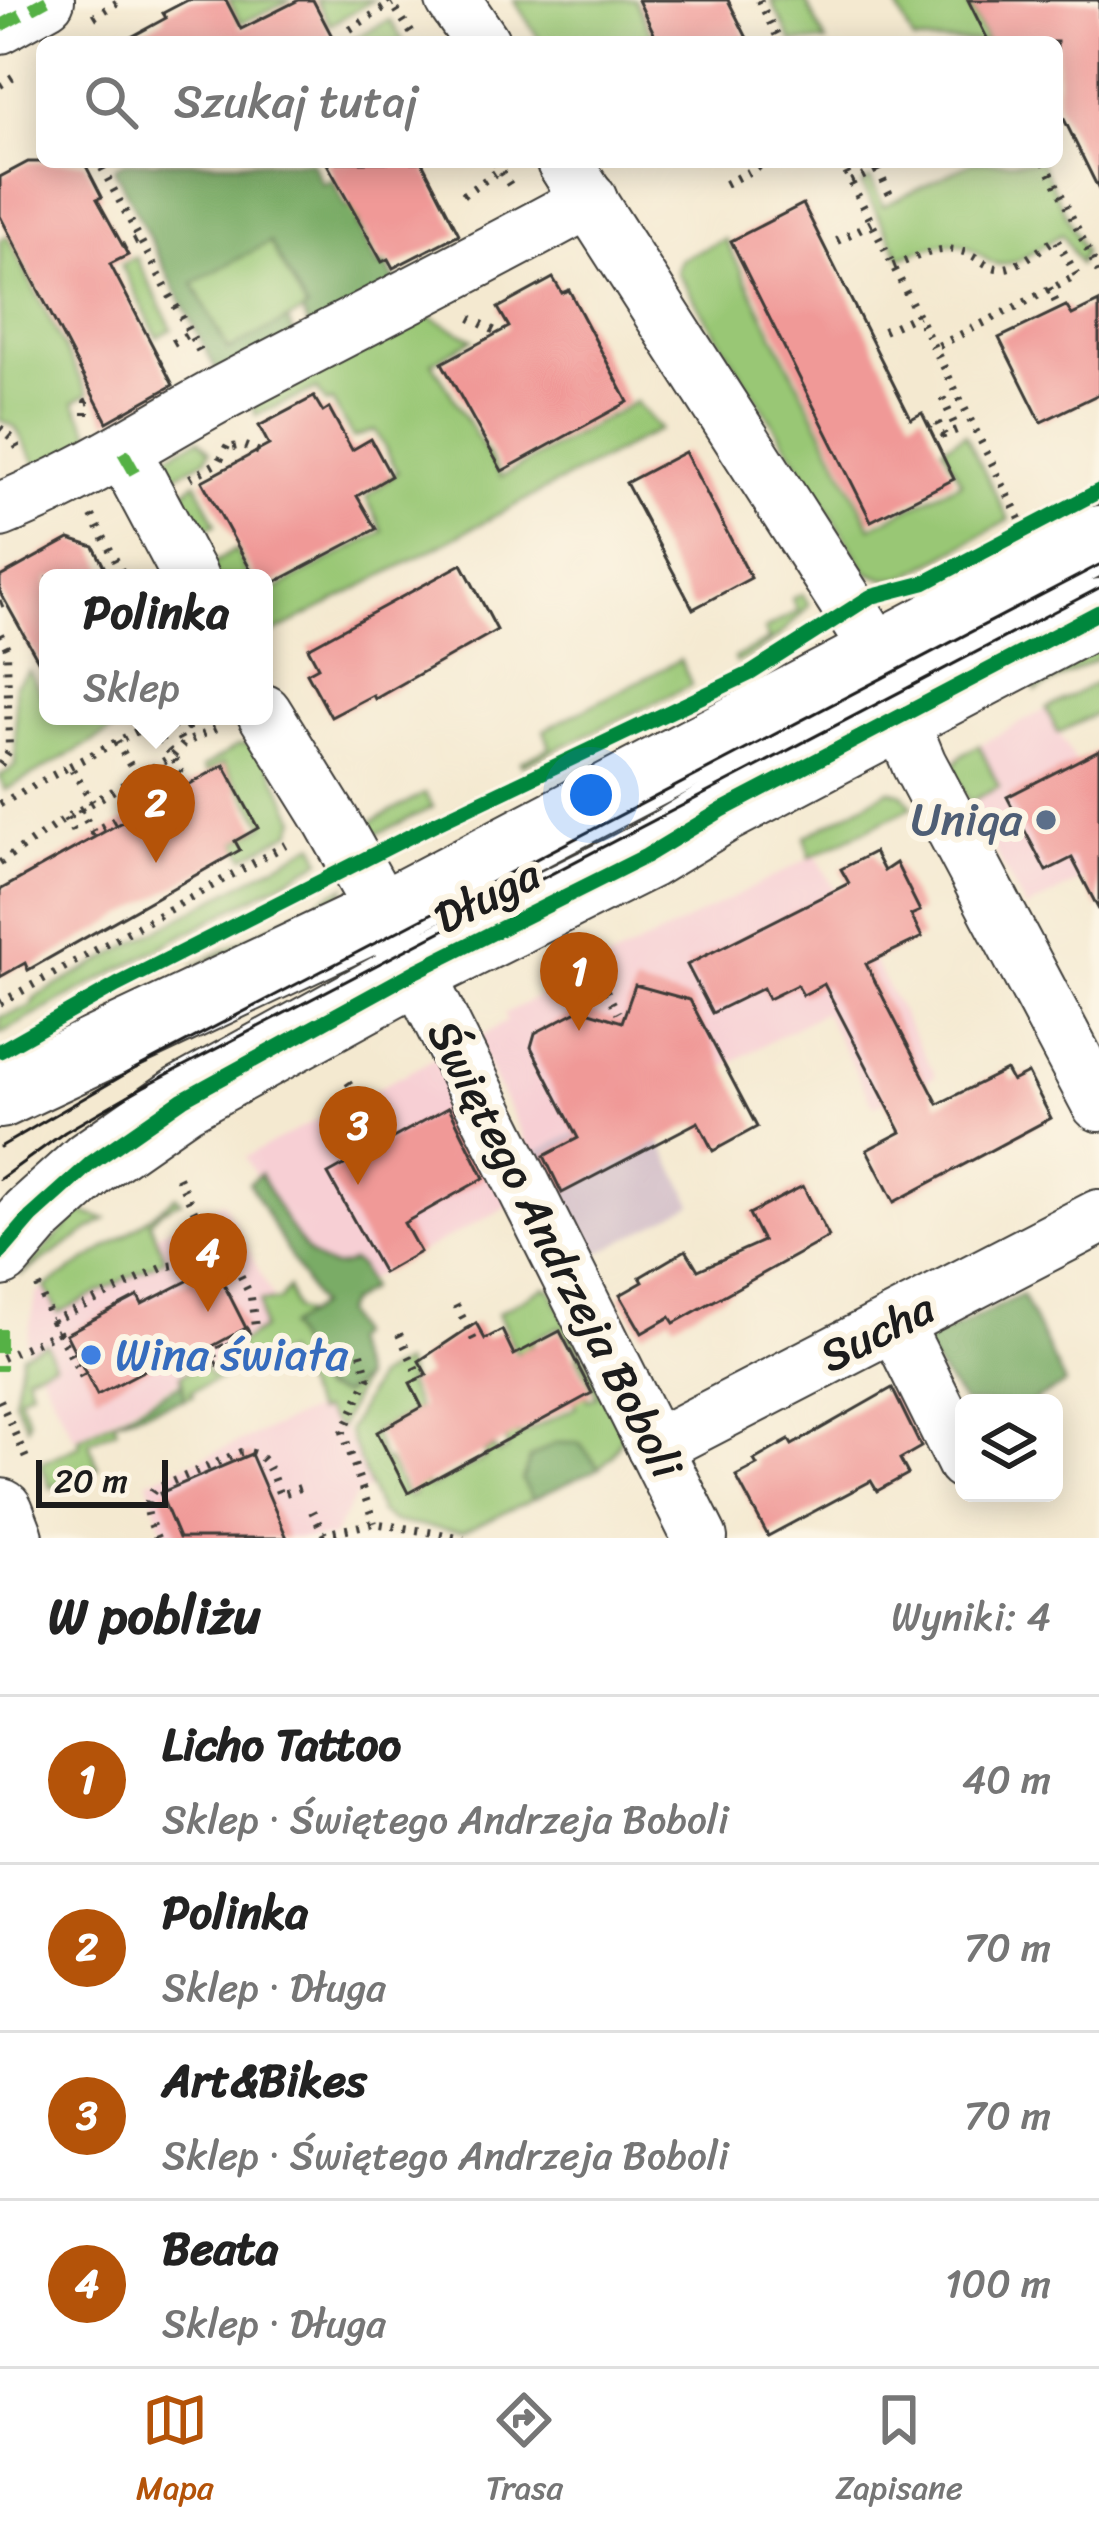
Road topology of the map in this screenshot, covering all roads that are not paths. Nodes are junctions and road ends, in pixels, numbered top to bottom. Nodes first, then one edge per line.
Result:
1 (47, 0) edge
2 (453, 0) edge
3 (0, 26) edge
4 (478, 36) edge
5 (577, 181) edge
6 (136, 475) dead end
7 (0, 510) edge
8 (1099, 539) edge
9 (186, 569) edge
10 (1099, 612) edge
11 (873, 656) junction
12 (900, 716) junction
13 (272, 725) edge
14 (384, 914) junction
15 (416, 971) junction
16 (0, 1095) edge
17 (1099, 1104) edge
18 (1099, 1217) edge
19 (18, 1266) edge
20 (895, 1323) junction
21 (955, 1444) edge
22 (654, 1447) junction
23 (0, 1512) edge
24 (10, 1538) edge
25 (700, 1538) edge

1 - 3 street
2 - 4 street
5 - 7 street
5 - 11 street
6 - 9 street
8 - 11 street, Długa
10 - 12 street, Długa
11 - 12 street
11 - 14 street, Długa
12 - 15 street, Długa
12 - 17 street
13 - 14 street, Świętego Andrzeja Boboli
14 - 15 street, Świętego Andrzeja Boboli
14 - 16 street, Długa
15 - 19 street, Długa
15 - 22 street, Świętego Andrzeja Boboli
18 - 20 street, Sucha
20 - 21 street
20 - 22 street, Sucha
22 - 25 street, Świętego Andrzeja Boboli
23 - 24 street

